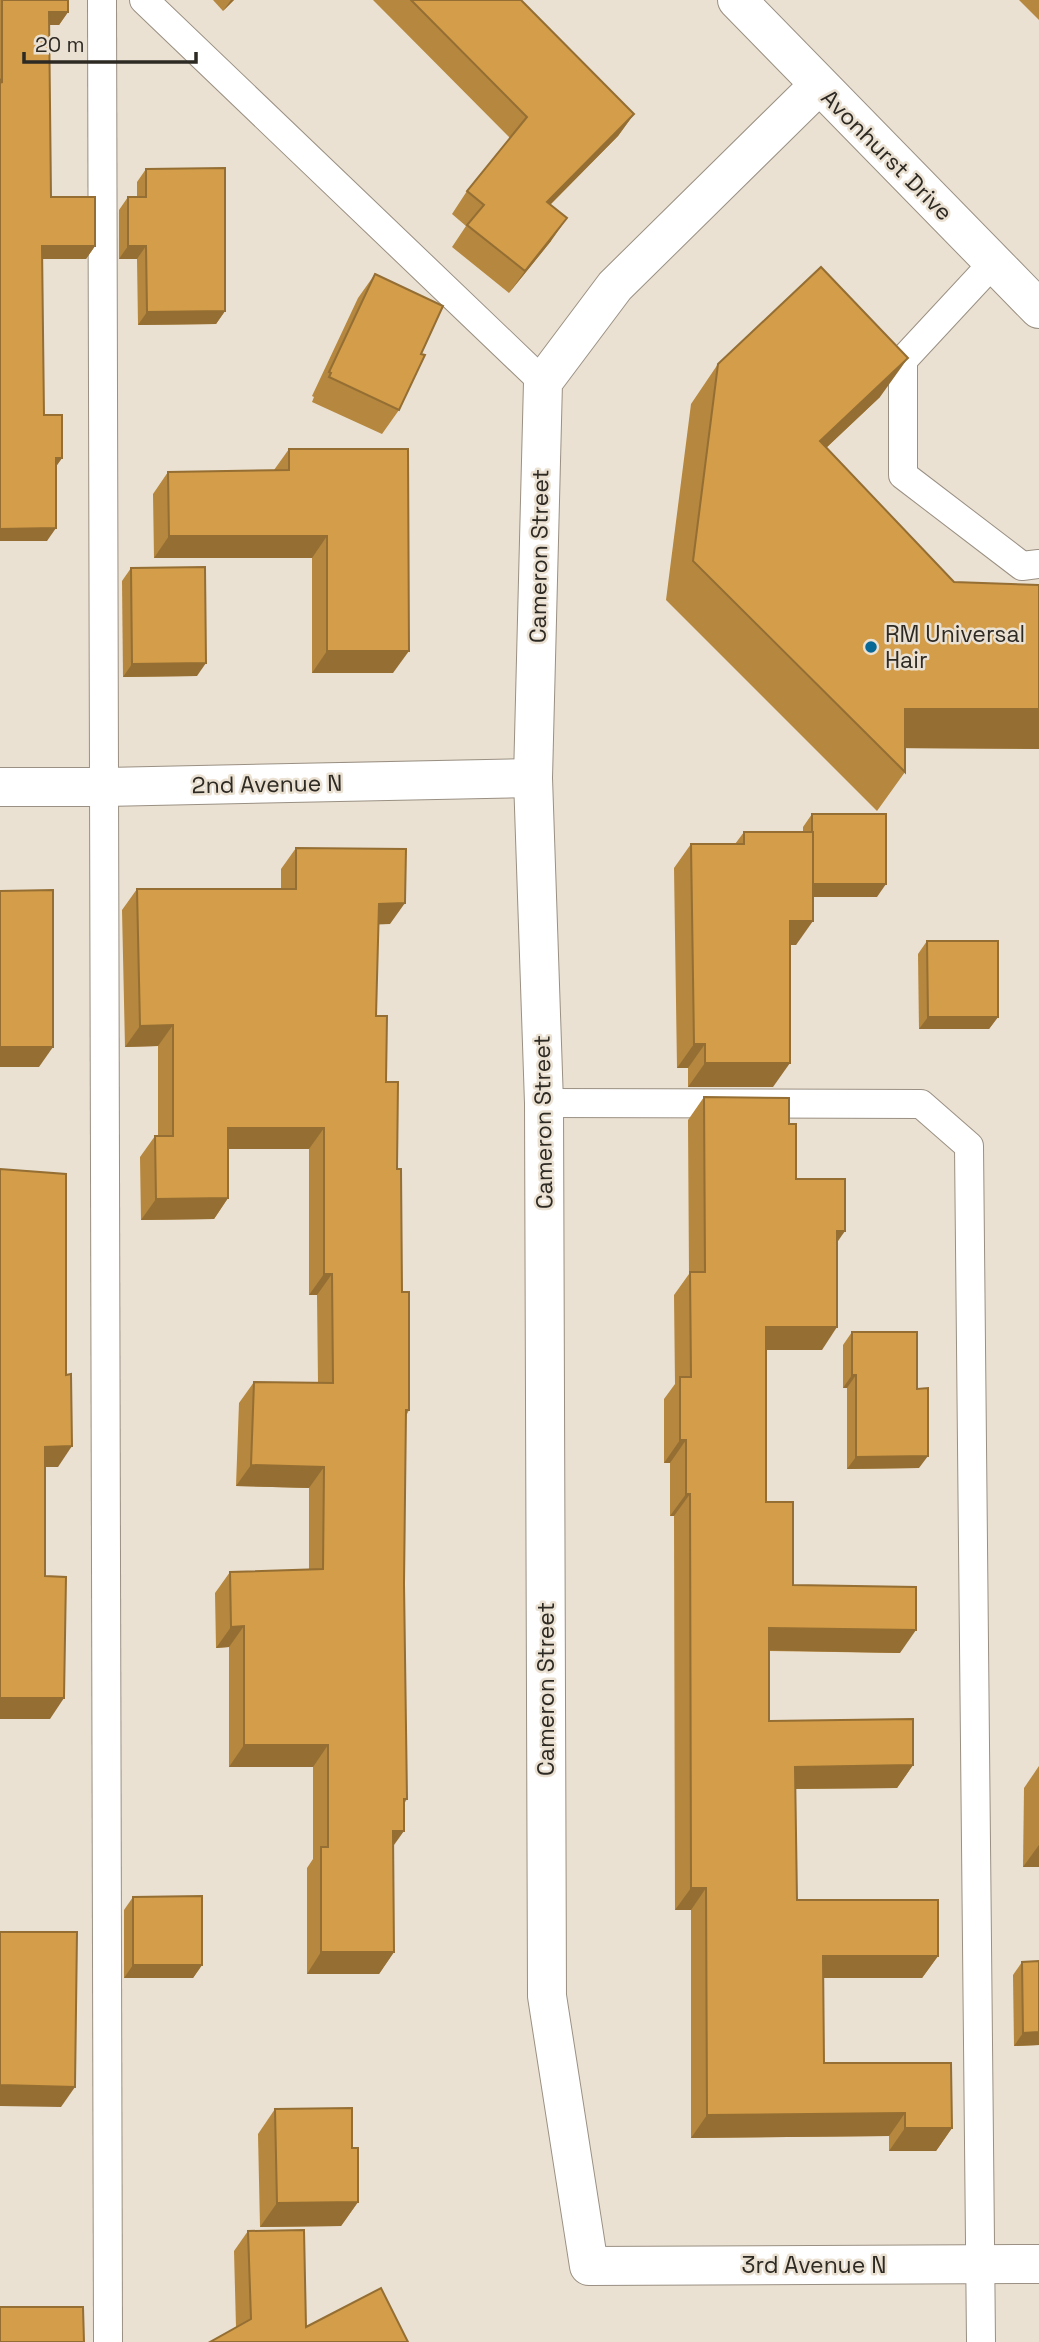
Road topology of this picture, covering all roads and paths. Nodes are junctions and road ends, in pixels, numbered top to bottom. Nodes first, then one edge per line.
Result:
1 (102, 0) edge
2 (144, 0) edge
3 (737, 0) edge
4 (818, 85) junction
5 (993, 263) junction
6 (1039, 309) edge
7 (543, 382) junction
8 (1039, 564) edge
9 (533, 778) junction
10 (0, 787) edge
11 (105, 787) junction
12 (544, 1103) junction
13 (981, 2264) junction
14 (1039, 2264) edge
15 (589, 2266) joint
16 (108, 2342) edge
17 (981, 2342) edge

1 - 11 lane
2 - 7 lane
3 - 4 street, Avonhurst Drive
4 - 5 street, Avonhurst Drive
4 - 7 street
5 - 6 street, Avonhurst Drive
5 - 8 lane
7 - 9 street, Cameron Street
9 - 11 street, 2nd Avenue N
9 - 12 street, Cameron Street
10 - 11 street, 2nd Avenue N
11 - 16 lane
12 - 13 lane
12 - 15 street, Cameron Street
13 - 14 street, 3rd Avenue N
13 - 15 street, 3rd Avenue N
13 - 17 lane

